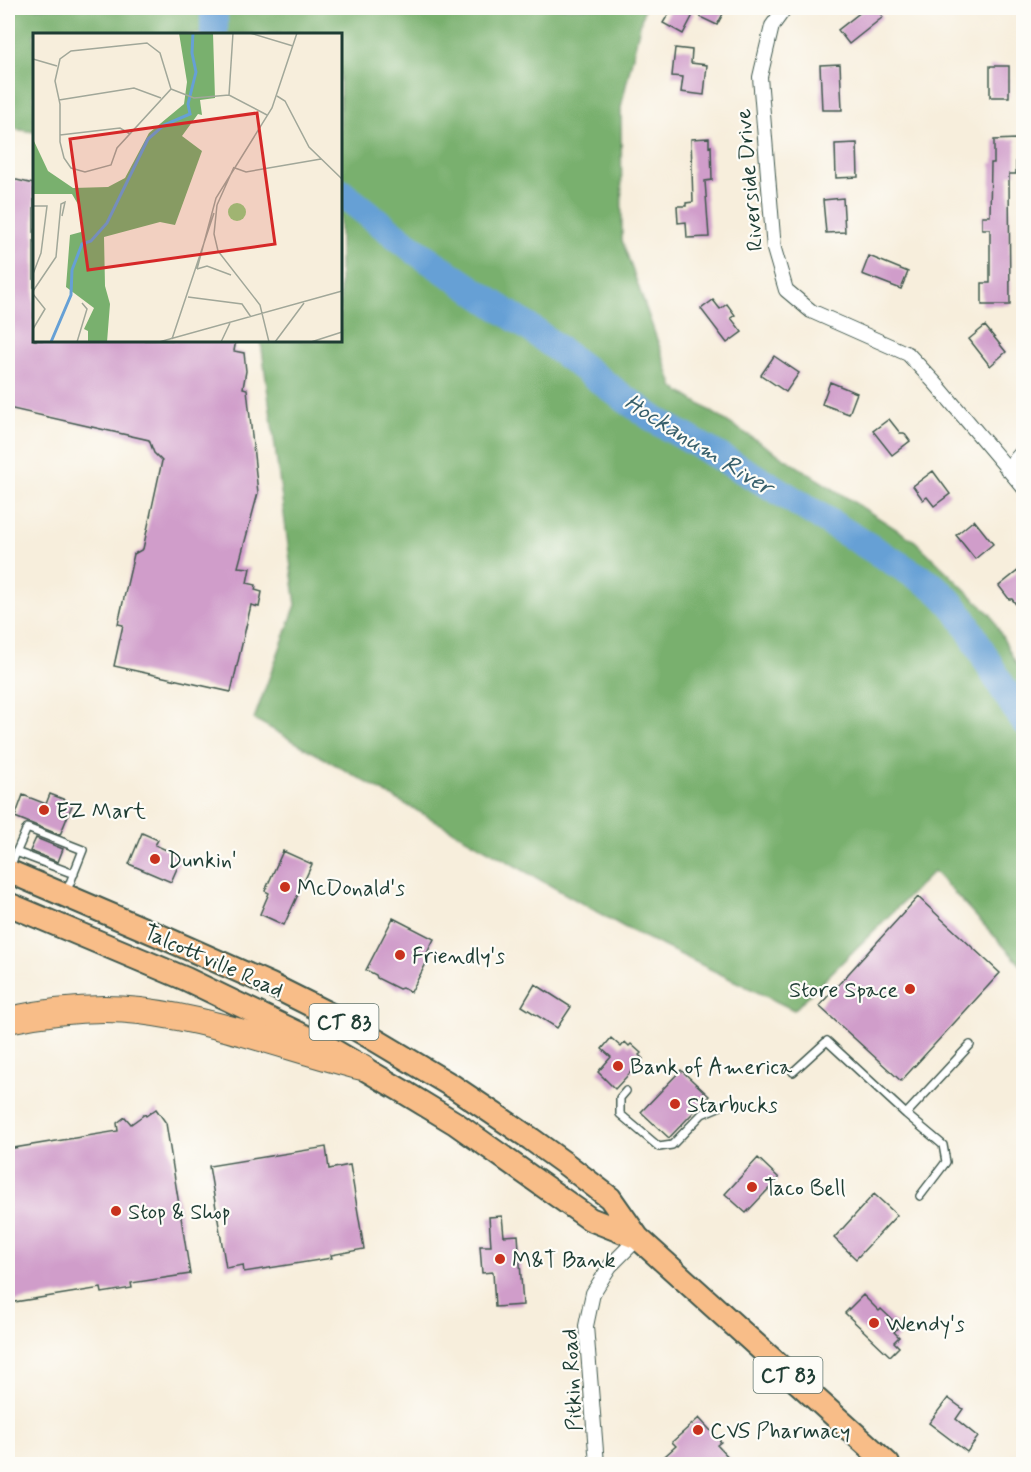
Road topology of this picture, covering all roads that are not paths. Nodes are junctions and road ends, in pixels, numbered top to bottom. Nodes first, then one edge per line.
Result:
1 (785, 8) edge
2 (1023, 450) edge
3 (1007, 469) junction
4 (1023, 488) edge
5 (11, 865) edge
6 (74, 874) junction
7 (65, 896) junction
8 (8, 904) edge
9 (271, 985) junction
10 (239, 1004) junction
11 (8, 1020) edge
12 (970, 1045) dead end
13 (362, 1067) junction
14 (793, 1072) dead end
15 (626, 1091) dead end
16 (722, 1106) dead end
17 (906, 1114) junction
18 (920, 1196) dead end
19 (638, 1238) junction
20 (597, 1464) edge
21 (888, 1464) edge

1 - 3 street, Riverside Drive
2 - 3 street
3 - 4 street, Riverside Drive
5 - 6 lane
5 - 6 lane
5 - 7 main road, Talcottville Road / CT 83
6 - 7 lane
7 - 9 main road, Talcottville Road / CT 83
8 - 10 main road, Talcottville Road / CT 83
9 - 10 main road
9 - 19 main road, Talcottville Road / CT 83
10 - 13 main road, Talcottville Road / CT 83
11 - 13 highway
12 - 17 lane
13 - 19 main road, Talcottville Road / CT 83
14 - 17 lane
15 - 16 lane
17 - 18 lane
19 - 20 street, Pitkin Road
19 - 21 main road, Talcottville Road / CT 83

